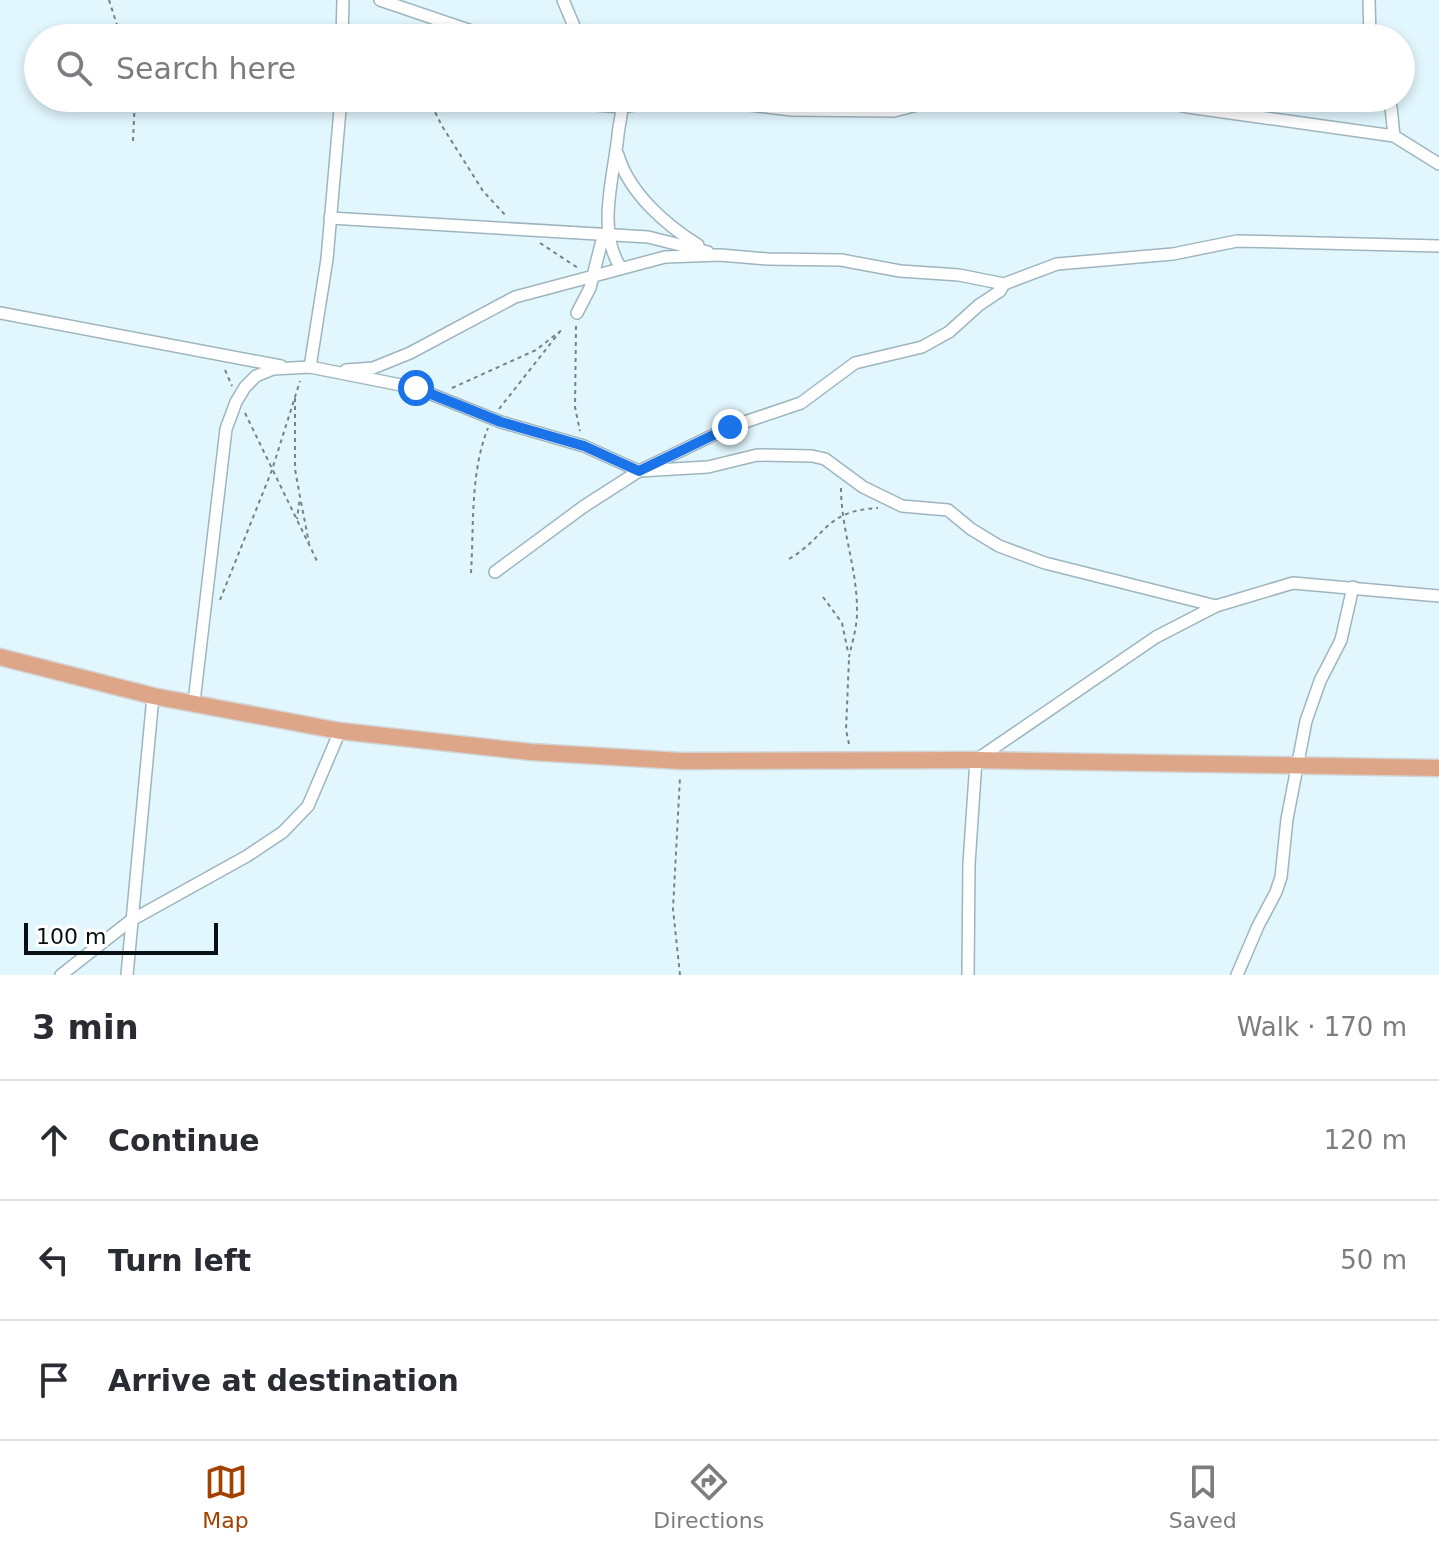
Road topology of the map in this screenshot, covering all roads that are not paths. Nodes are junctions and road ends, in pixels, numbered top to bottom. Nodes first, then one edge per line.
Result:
1 (343, 0) edge
2 (380, 0) edge
3 (563, 0) edge
4 (1369, 0) edge
5 (342, 24) edge
6 (451, 24) edge
7 (573, 24) edge
8 (1370, 24) edge
9 (340, 112) edge
10 (608, 112) edge
11 (621, 112) edge
12 (1224, 112) edge
13 (1392, 112) edge
14 (618, 131) junction
15 (1394, 136) junction
16 (617, 150) junction
17 (1439, 164) edge
18 (330, 218) junction
19 (606, 235) junction
20 (1439, 246) edge
21 (720, 255) junction
22 (621, 268) junction
23 (593, 276) junction
24 (1004, 284) junction
25 (0, 313) edge
26 (577, 313) road end
27 (289, 367) junction
28 (310, 367) junction
29 (340, 372) junction
30 (639, 471) junction
31 (495, 572) dead end
32 (1353, 587) junction
33 (1439, 596) edge
34 (1216, 606) junction
35 (0, 657) edge
36 (153, 696) junction
37 (194, 702) junction
38 (340, 731) junction
39 (976, 760) junction
40 (1297, 768) junction
41 (1439, 768) edge
42 (130, 921) junction
43 (61, 975) edge
44 (127, 975) edge
45 (968, 975) edge
46 (1237, 975) edge

1 - 5 street
2 - 6 street
3 - 7 street
4 - 8 street
9 - 18 street
10 - 14 street
11 - 14 street
12 - 15 street
13 - 15 street
14 - 16 street
15 - 17 street
16 - 19 street
16 - 21 street
18 - 19 street
18 - 28 street
19 - 21 street
19 - 22 street
19 - 23 street
20 - 24 street
21 - 22 street
21 - 24 street
22 - 23 street
23 - 26 street
23 - 29 street
24 - 30 street
25 - 27 street
27 - 28 street
27 - 37 street
28 - 29 street
29 - 30 street
30 - 31 street
30 - 34 street
32 - 33 street
32 - 34 street
32 - 40 street
34 - 39 street
35 - 36 main road
36 - 37 main road
36 - 42 street
37 - 38 main road
38 - 39 main road
38 - 42 street
39 - 40 main road
39 - 45 street
40 - 41 main road
40 - 46 street
42 - 43 street
42 - 44 street

